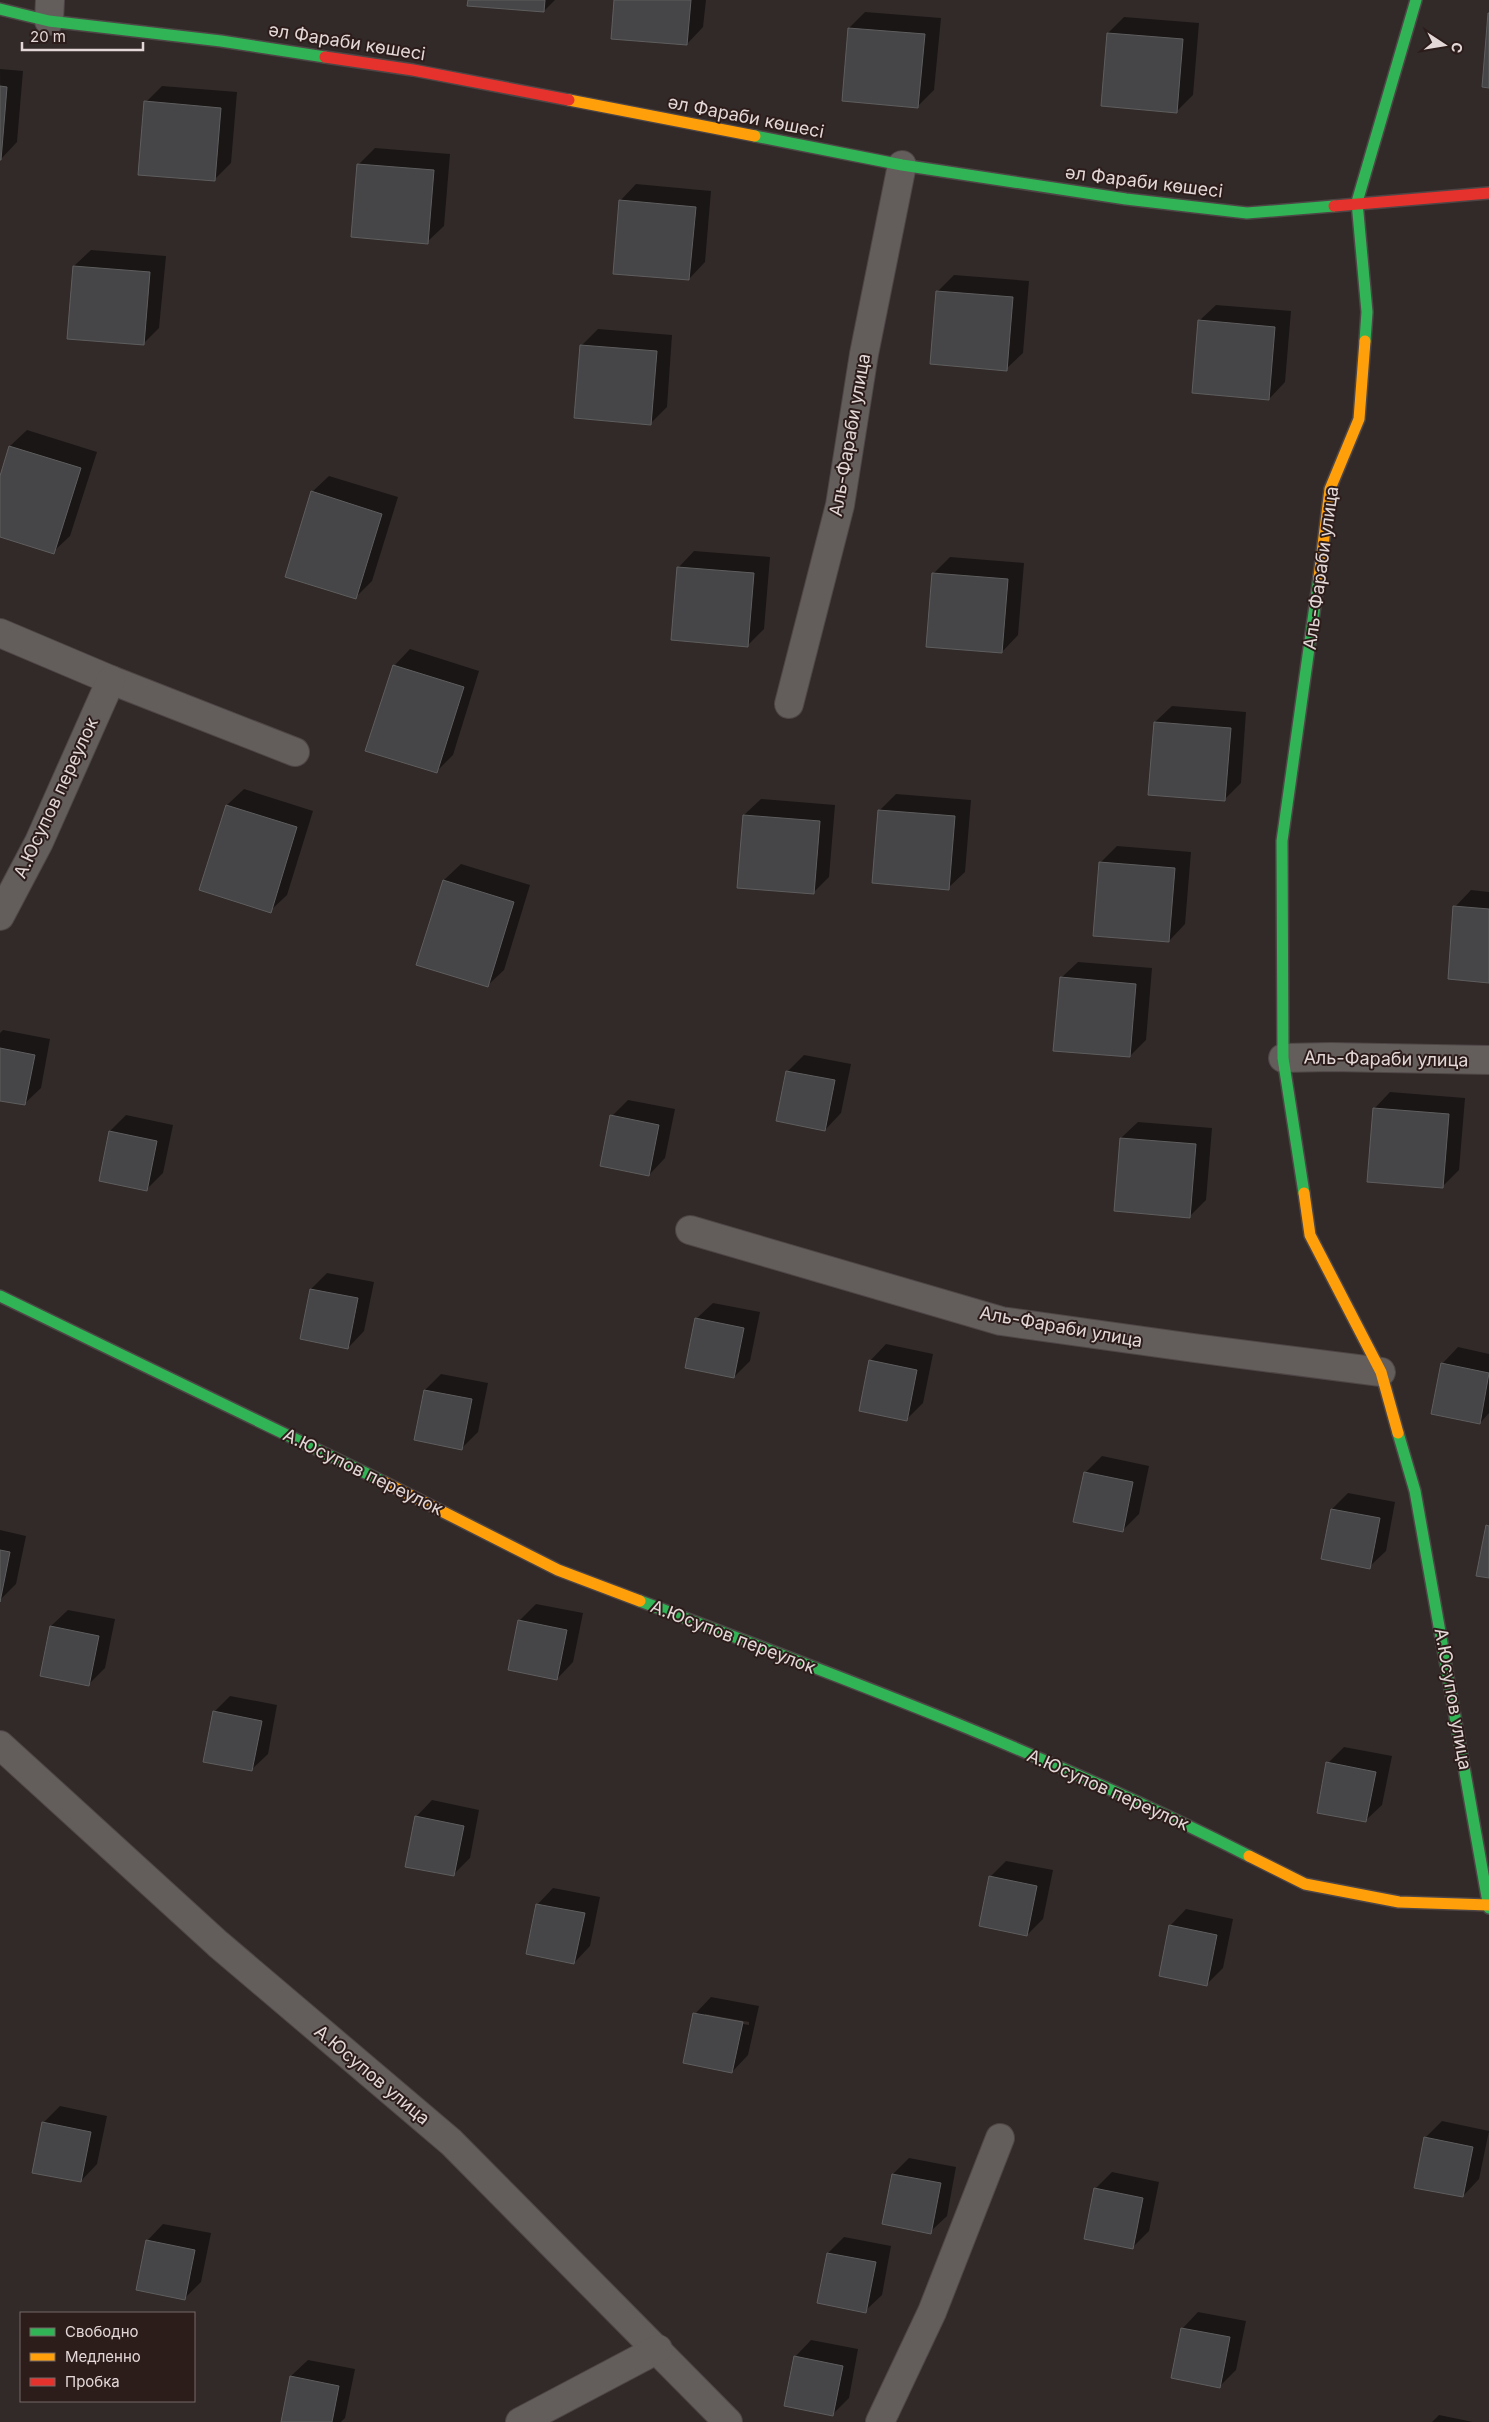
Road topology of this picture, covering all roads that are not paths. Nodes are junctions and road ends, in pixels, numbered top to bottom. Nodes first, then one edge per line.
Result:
1 (1416, 0) edge
2 (0, 9) edge
3 (49, 10) edge
4 (902, 165) junction
5 (1489, 193) edge
6 (1357, 202) junction
7 (0, 633) edge
8 (111, 680) junction
9 (790, 704) dead end
10 (295, 752) dead end
11 (0, 916) edge
12 (1283, 1058) junction
13 (1489, 1060) edge
14 (690, 1230) dead end
15 (0, 1296) edge
16 (1381, 1372) junction
17 (1415, 1491) joint
18 (0, 1745) edge
19 (1489, 1906) edge
20 (1000, 2138) dead end
21 (658, 2349) junction
22 (520, 2422) edge
23 (728, 2422) edge
24 (880, 2422) edge

1 - 6 street, Аль-Фараби улица
2 - 3 street, әл Фараби көшесі
3 - 4 street, әл Фараби көшесі
4 - 6 street, әл Фараби көшесі
4 - 9 street, Аль-Фараби улица
5 - 6 street, әл Фараби көшесі
6 - 12 street, Аль-Фараби улица
7 - 8 street
8 - 10 street
8 - 11 street, А.Юсупов переулок
12 - 13 street, Аль-Фараби улица
12 - 16 street, Аль-Фараби улица
14 - 16 street, Аль-Фараби улица
15 - 19 street, А.Юсупов переулок
16 - 17 street, Аль-Фараби улица
17 - 19 street, А.Юсупов улица
18 - 21 street, А.Юсупов улица
20 - 24 street
21 - 22 street
21 - 23 street, А.Юсупов улица

